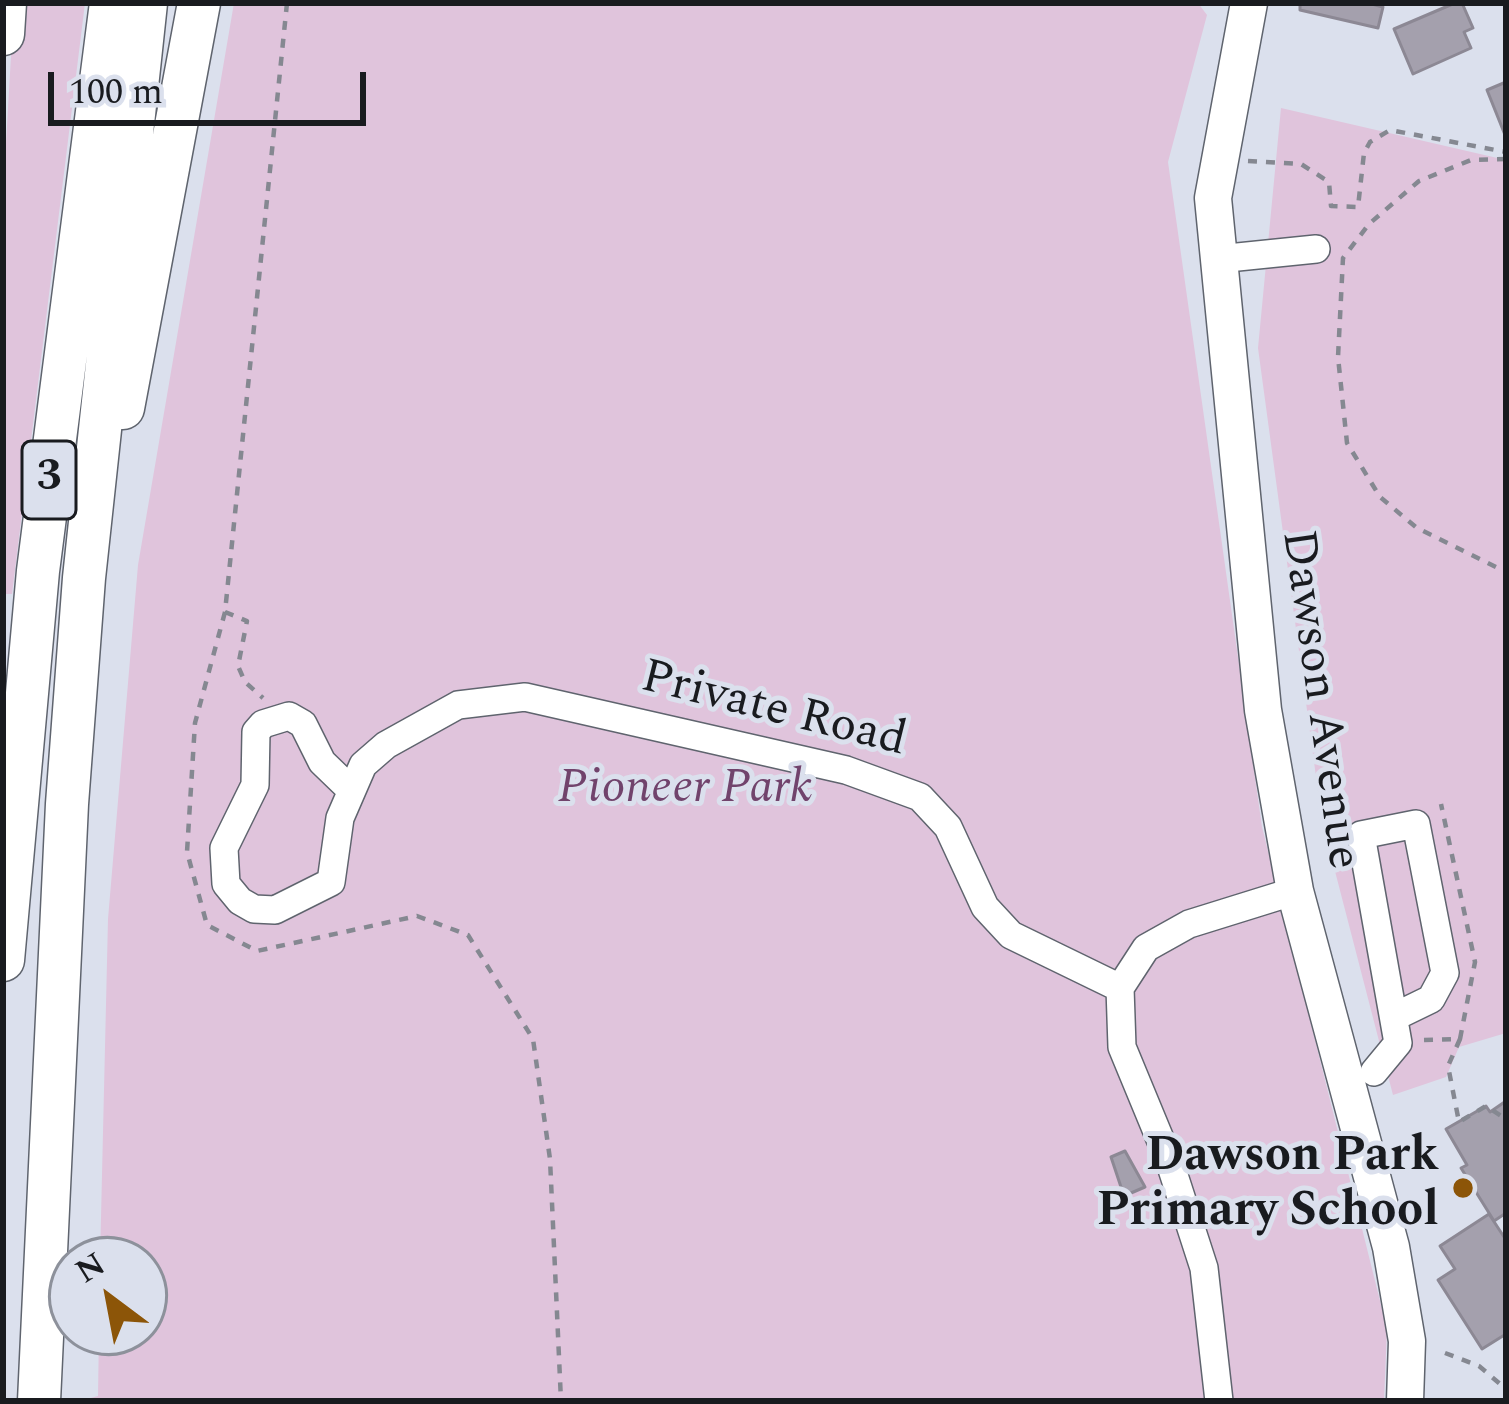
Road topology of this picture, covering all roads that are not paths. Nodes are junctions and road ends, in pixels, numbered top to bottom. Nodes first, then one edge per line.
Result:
1 (5, 3) edge
2 (111, 3) edge
3 (146, 3) edge
4 (199, 3) edge
5 (1250, 3) edge
6 (3, 34) edge
7 (1316, 249) dead end
8 (1218, 259) junction
9 (83, 578) junction
10 (351, 790) junction
11 (1295, 891) junction
12 (3, 960) edge
13 (1120, 988) junction
14 (1394, 1017) junction
15 (1373, 1072) dead end
16 (39, 1401) edge
17 (1219, 1401) edge
18 (1405, 1401) edge

1 - 6 highway
2 - 12 highway, 3
3 - 9 highway, 3
4 - 9 highway
5 - 8 main road, Dawson Avenue
7 - 8 lane
8 - 11 main road, Dawson Avenue
9 - 16 highway, 3
10 - 10 lane, Private Road
10 - 13 lane, Private Road
11 - 13 lane
11 - 18 main road, Dawson Avenue
13 - 17 lane
14 - 14 lane
14 - 15 lane

